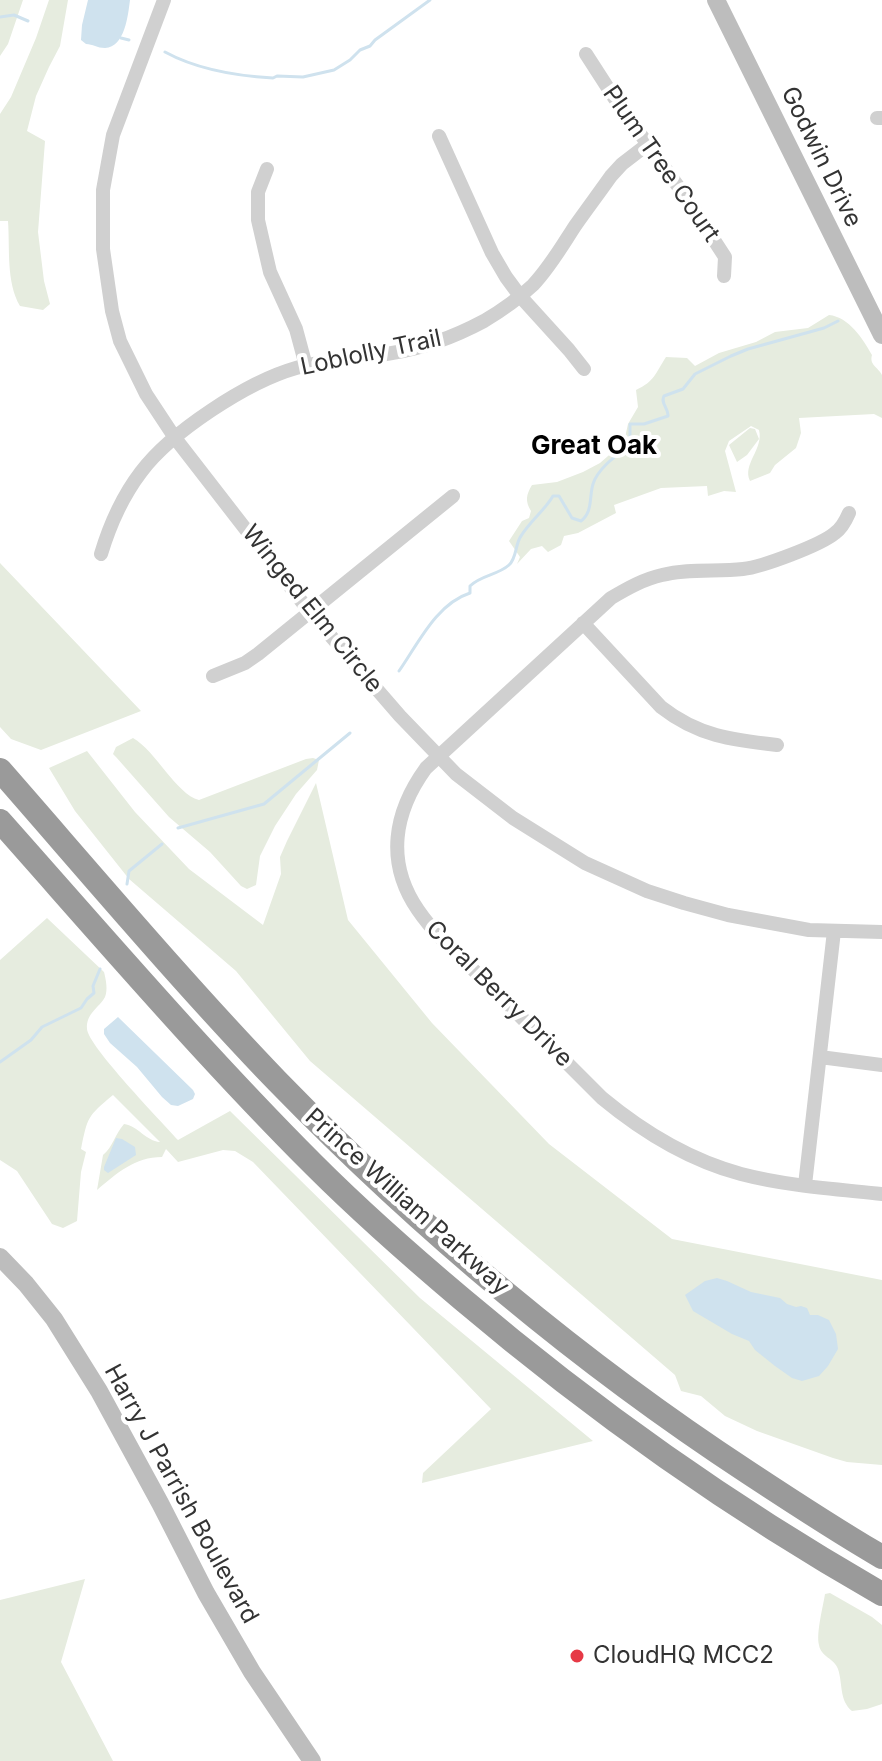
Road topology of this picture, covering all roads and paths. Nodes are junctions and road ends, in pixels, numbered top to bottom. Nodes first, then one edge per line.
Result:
1 (164, 0) edge
2 (716, 0) edge
3 (586, 54) dead end
4 (439, 136) dead end
5 (648, 144) junction
6 (267, 169) dead end
7 (724, 276) dead end
8 (520, 296) junction
9 (882, 335) edge
10 (306, 366) junction
11 (584, 369) dead end
12 (175, 438) junction
13 (453, 496) dead end
14 (849, 513) dead end
15 (101, 554) dead end
16 (309, 611) junction
17 (583, 623) junction
18 (213, 676) dead end
19 (777, 745) dead end
20 (438, 756) junction
21 (0, 770) edge
22 (0, 821) edge
23 (834, 931) junction
24 (882, 932) edge
25 (820, 1057) junction
26 (882, 1065) edge
27 (805, 1185) junction
28 (882, 1194) edge
29 (0, 1257) edge
30 (882, 1557) edge
31 (877, 1593) edge
32 (312, 1761) edge

1 - 12 street, Winged Elm Circle
2 - 9 street, Godwin Drive
3 - 5 street, Plum Tree Court
4 - 8 street
5 - 7 street, Plum Tree Court
5 - 8 street, Loblolly Trail
6 - 10 street
8 - 10 street, Loblolly Trail
8 - 11 street
10 - 12 street, Loblolly Trail
12 - 15 street, Loblolly Trail
12 - 16 street, Winged Elm Circle
13 - 16 street
14 - 17 street, Coral Berry Drive
16 - 18 street
16 - 20 street, Winged Elm Circle
17 - 19 street
17 - 20 street, Coral Berry Drive
20 - 23 street, Winged Elm Circle
20 - 27 street, Coral Berry Drive
21 - 30 highway, Prince William Parkway
22 - 31 highway, Prince William Parkway
23 - 24 street, Winged Elm Circle
23 - 25 street
25 - 26 street
25 - 27 street
27 - 28 street, Coral Berry Drive
29 - 32 street, Harry J Parrish Boulevard

